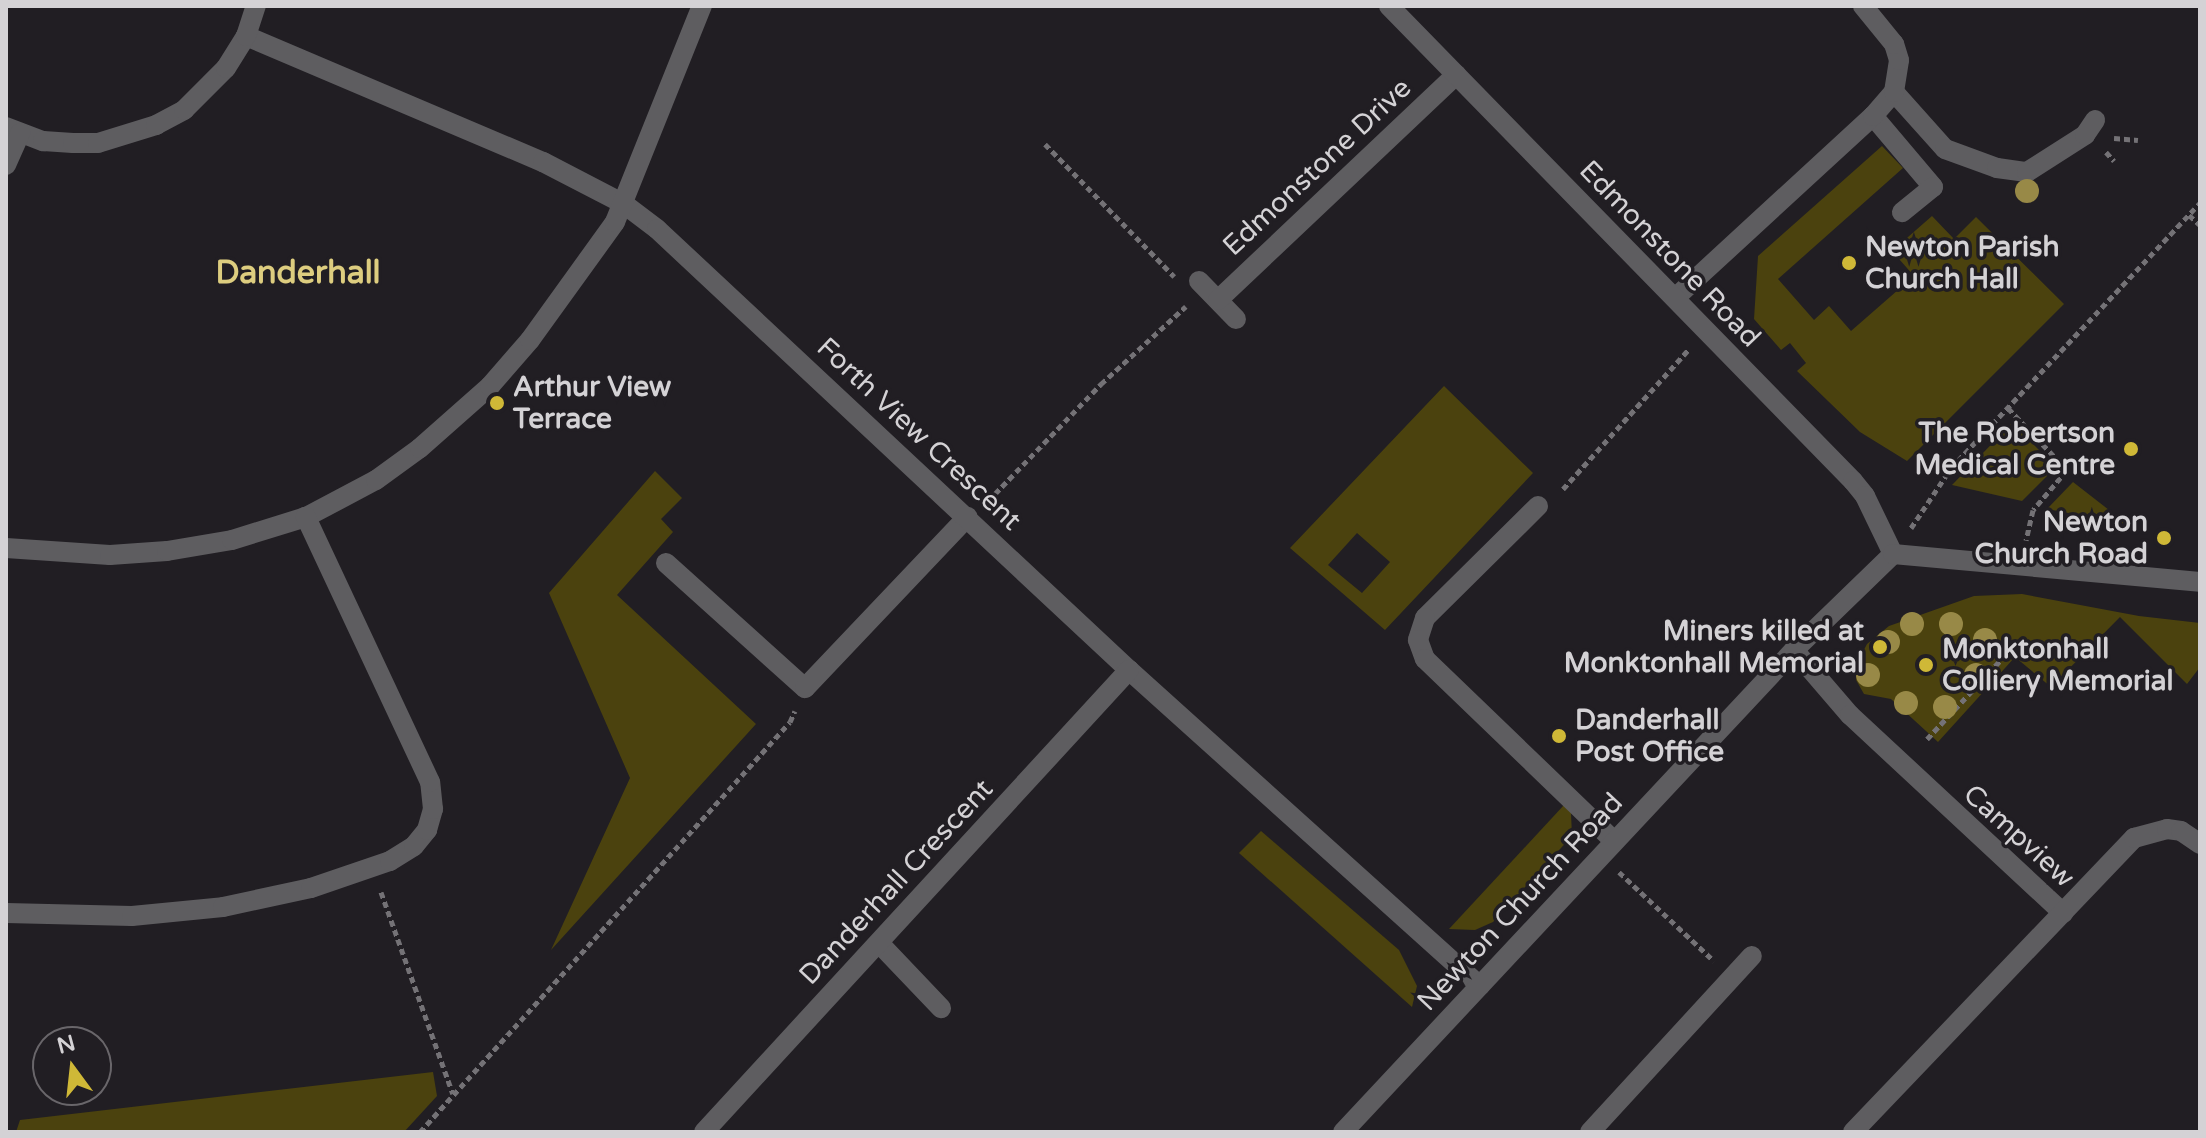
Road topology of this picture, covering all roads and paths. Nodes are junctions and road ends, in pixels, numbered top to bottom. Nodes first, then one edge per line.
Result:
1 (256, 6) edge
2 (702, 6) edge
3 (1389, 6) edge
4 (1863, 6) edge
5 (246, 36) junction
6 (1456, 75) junction
7 (1894, 92) junction
8 (1873, 116) junction
9 (2095, 120) dead end
10 (13, 130) edge
11 (1045, 144) dead end
12 (6, 165) edge
13 (2200, 203) edge
14 (624, 204) junction
15 (1902, 212) dead end
16 (2189, 215) junction
17 (2200, 225) edge
18 (1205, 291) junction
19 (1675, 298) junction
20 (1236, 319) dead end
21 (1706, 330) junction
22 (2008, 408) junction
23 (1563, 489) dead end
24 (1538, 506) dead end
25 (306, 517) junction
26 (967, 517) junction
27 (6, 548) edge
28 (1893, 554) junction
29 (666, 563) dead end
30 (2020, 565) junction
31 (2200, 582) edge
32 (1794, 650) junction
33 (2010, 650) dead end
34 (1129, 670) junction
35 (805, 688) junction
36 (1927, 739) dead end
37 (2200, 844) edge
38 (1607, 848) junction
39 (372, 867) junction
40 (6, 913) edge
41 (2063, 913) junction
42 (879, 943) junction
43 (1752, 956) dead end
44 (1732, 978) junction
45 (1480, 986) junction
46 (941, 1008) dead end
47 (453, 1094) junction
48 (420, 1132) edge
49 (704, 1132) edge
50 (1343, 1132) edge
51 (1590, 1132) edge
52 (1853, 1132) edge

1 - 5 street
2 - 14 street
3 - 6 street, Edmonstone Road
4 - 7 street
5 - 10 street
5 - 14 street, Forth View Crescent
6 - 18 street, Edmonstone Drive
6 - 19 street, Edmonstone Road
7 - 8 street
7 - 9 street
8 - 15 street
8 - 19 street
10 - 12 street
11 - 18 path
13 - 16 path
14 - 25 street
14 - 26 street, Forth View Crescent
16 - 17 path
16 - 22 path
18 - 20 street
18 - 26 path
19 - 21 street, Edmonstone Road
21 - 23 path
21 - 28 street, Edmonstone Road
22 - 28 path
22 - 30 path
24 - 38 street
25 - 27 street
25 - 39 street
26 - 34 street, Forth View Crescent
26 - 35 street
28 - 30 street
28 - 32 street, Newton Church Road
29 - 35 street
30 - 31 street
32 - 38 street, Newton Church Road
32 - 41 street, Campview
33 - 36 path
34 - 42 street, Danderhall Crescent
34 - 45 street, Forth View Crescent
35 - 47 path
37 - 41 street
38 - 44 path
38 - 45 street, Newton Church Road
39 - 40 street
39 - 47 path
41 - 52 street, Campview
42 - 46 street
42 - 49 street, Danderhall Crescent
43 - 44 street
44 - 51 street
45 - 50 street, Newton Church Road
47 - 48 path

